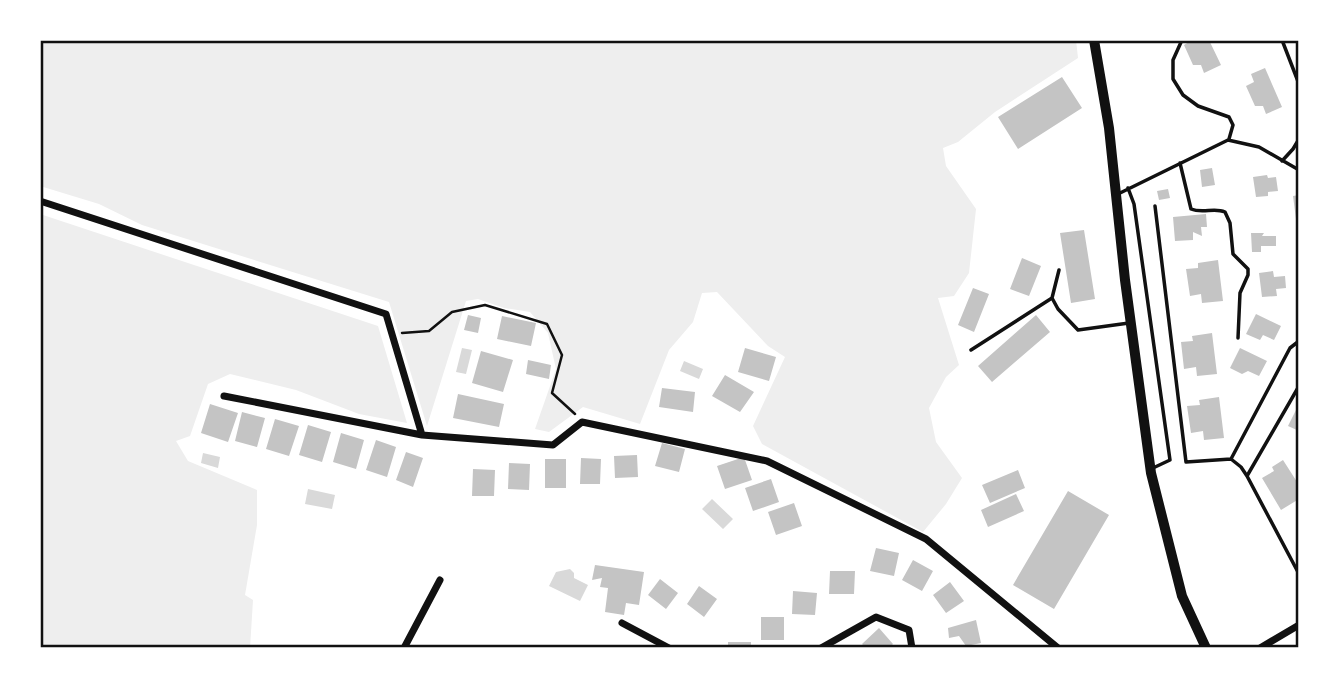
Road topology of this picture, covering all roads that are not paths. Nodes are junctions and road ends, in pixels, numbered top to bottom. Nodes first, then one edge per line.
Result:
1 (1094, 40) edge
2 (1182, 40) edge
3 (1282, 40) edge
4 (1299, 84) edge
5 (1299, 139) edge
6 (1228, 140) junction
7 (1282, 160) junction
8 (1180, 163) junction
9 (1299, 170) edge
10 (1128, 188) junction
11 (1117, 194) junction
12 (40, 201) edge
13 (1155, 206) dead end
14 (1059, 270) dead end
15 (1052, 298) junction
16 (1131, 323) junction
17 (1238, 338) dead end
18 (1299, 341) edge
19 (971, 350) dead end
20 (1299, 386) edge
21 (224, 396) dead end
22 (422, 435) junction
23 (1231, 459) junction
24 (1151, 469) junction
25 (1247, 476) junction
26 (1299, 575) edge
27 (440, 580) dead end
28 (622, 622) dead end
29 (1299, 625) edge
30 (404, 648) edge
31 (669, 648) edge
32 (821, 648) edge
33 (912, 648) edge
34 (1058, 648) edge
35 (1206, 648) edge
36 (1260, 648) edge

1 - 11 street
2 - 6 lane
3 - 4 lane
5 - 7 lane
6 - 7 lane
6 - 8 lane
7 - 9 lane
8 - 10 lane
8 - 17 lane
10 - 11 lane
10 - 24 lane
11 - 16 street
12 - 22 street
13 - 23 lane
14 - 15 lane
15 - 16 lane
15 - 19 lane
16 - 24 street
18 - 23 lane
20 - 25 lane
21 - 22 street
22 - 34 street
23 - 25 lane
24 - 35 street
25 - 26 lane
27 - 30 street
28 - 31 street
29 - 36 street
32 - 33 street

